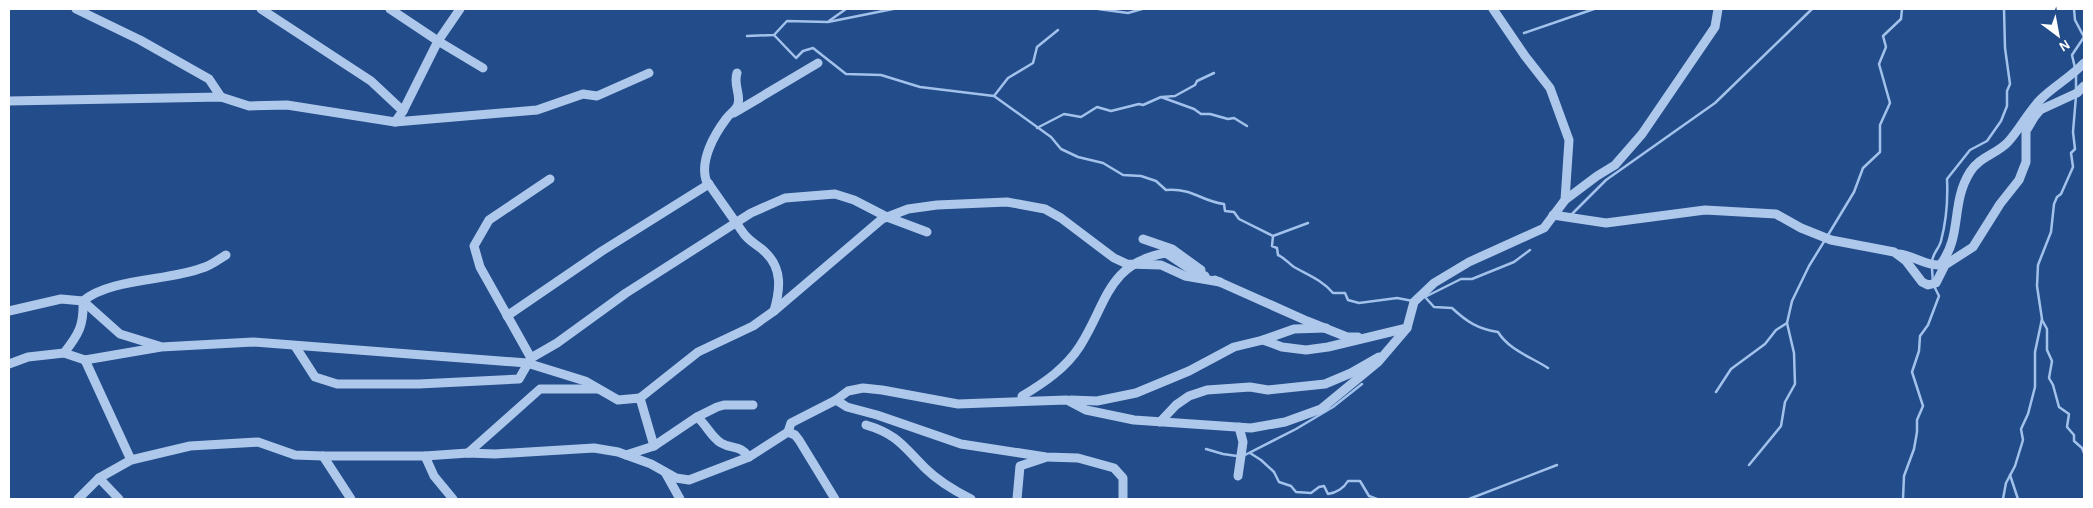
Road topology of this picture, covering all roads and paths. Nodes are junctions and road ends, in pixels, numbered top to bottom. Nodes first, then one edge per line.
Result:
1 (76, 9) edge
2 (261, 9) edge
3 (390, 9) edge
4 (460, 9) edge
5 (1493, 9) edge
6 (1718, 9) edge
7 (438, 41) junction
8 (818, 63) dead end
9 (2084, 63) edge
10 (483, 68) dead end
11 (649, 73) dead end
12 (737, 73) dead end
13 (2084, 86) edge
14 (221, 97) junction
15 (9, 101) edge
16 (403, 111) junction
17 (729, 115) junction
18 (396, 122) junction
19 (550, 179) dead end
20 (709, 184) junction
21 (1565, 200) junction
22 (1553, 215) junction
23 (887, 217) junction
24 (736, 222) junction
25 (927, 232) dead end
26 (1143, 239) dead end
27 (1896, 253) junction
28 (226, 255) dead end
29 (1133, 264) junction
30 (1208, 277) junction
31 (1220, 282) junction
32 (83, 301) junction
33 (9, 311) edge
34 (774, 311) junction
35 (507, 316) junction
36 (1326, 328) junction
37 (1407, 328) junction
38 (1366, 338) junction
39 (1263, 340) junction
40 (295, 346) junction
41 (161, 347) junction
42 (64, 353) junction
43 (1388, 353) junction
44 (28, 357) junction
45 (9, 359) edge
46 (85, 360) junction
47 (529, 361) junction
48 (9, 364) edge
49 (602, 389) junction
50 (1022, 396) junction
51 (640, 398) junction
52 (836, 400) junction
53 (1067, 400) junction
54 (958, 404) junction
55 (753, 405) dead end
56 (697, 417) junction
57 (1160, 422) junction
58 (1239, 427) junction
59 (788, 432) junction
60 (923, 432) junction
61 (654, 446) junction
62 (468, 453) junction
63 (626, 455) junction
64 (323, 456) junction
65 (425, 456) junction
66 (748, 457) junction
67 (1046, 457) junction
68 (130, 460) junction
69 (665, 472) junction
70 (1238, 476) dead end
71 (99, 478) junction
72 (78, 499) edge
73 (119, 499) edge
74 (351, 499) edge
75 (453, 499) edge
76 (680, 499) edge
77 (835, 499) edge
78 (971, 499) edge
79 (1017, 499) edge
80 (1123, 499) edge

1 - 14 street
2 - 16 street
3 - 7 street
4 - 7 street
5 - 21 street
6 - 21 street
7 - 10 street
7 - 16 street
8 - 17 street
9 - 27 street
11 - 18 street
12 - 17 street
13 - 27 street
14 - 15 street
14 - 18 street
16 - 18 street
17 - 20 street
19 - 35 street
20 - 24 street
20 - 35 street
21 - 22 street
22 - 27 street
22 - 37 street
23 - 24 street
23 - 25 street
23 - 29 street
23 - 34 street
24 - 34 street
24 - 47 street
26 - 30 street
28 - 32 street
29 - 30 street
29 - 31 street
29 - 50 street
30 - 31 street
31 - 36 street
32 - 33 street
32 - 41 street
32 - 42 street
34 - 51 street
35 - 47 street
36 - 38 street
36 - 39 street
37 - 38 street
37 - 43 street
38 - 39 street
39 - 53 street
40 - 41 street
40 - 47 street
40 - 47 street
41 - 46 street
42 - 44 street
42 - 46 street
43 - 57 street
43 - 58 street
44 - 45 street
44 - 48 street
46 - 68 street
47 - 49 street
49 - 51 street
49 - 62 street
50 - 53 street
50 - 54 street
51 - 61 street
52 - 54 street
52 - 59 street
52 - 60 street
53 - 54 street
53 - 57 street
55 - 56 street
56 - 61 street
56 - 66 street
57 - 58 street
58 - 70 street
59 - 66 street
59 - 77 street
60 - 67 street
60 - 78 street
61 - 63 street
62 - 63 street
62 - 65 street
63 - 69 street
64 - 65 street
64 - 68 street
64 - 74 street
65 - 75 street
66 - 69 street
67 - 79 street
67 - 80 street
68 - 71 street
69 - 76 street
71 - 72 street
71 - 73 street

